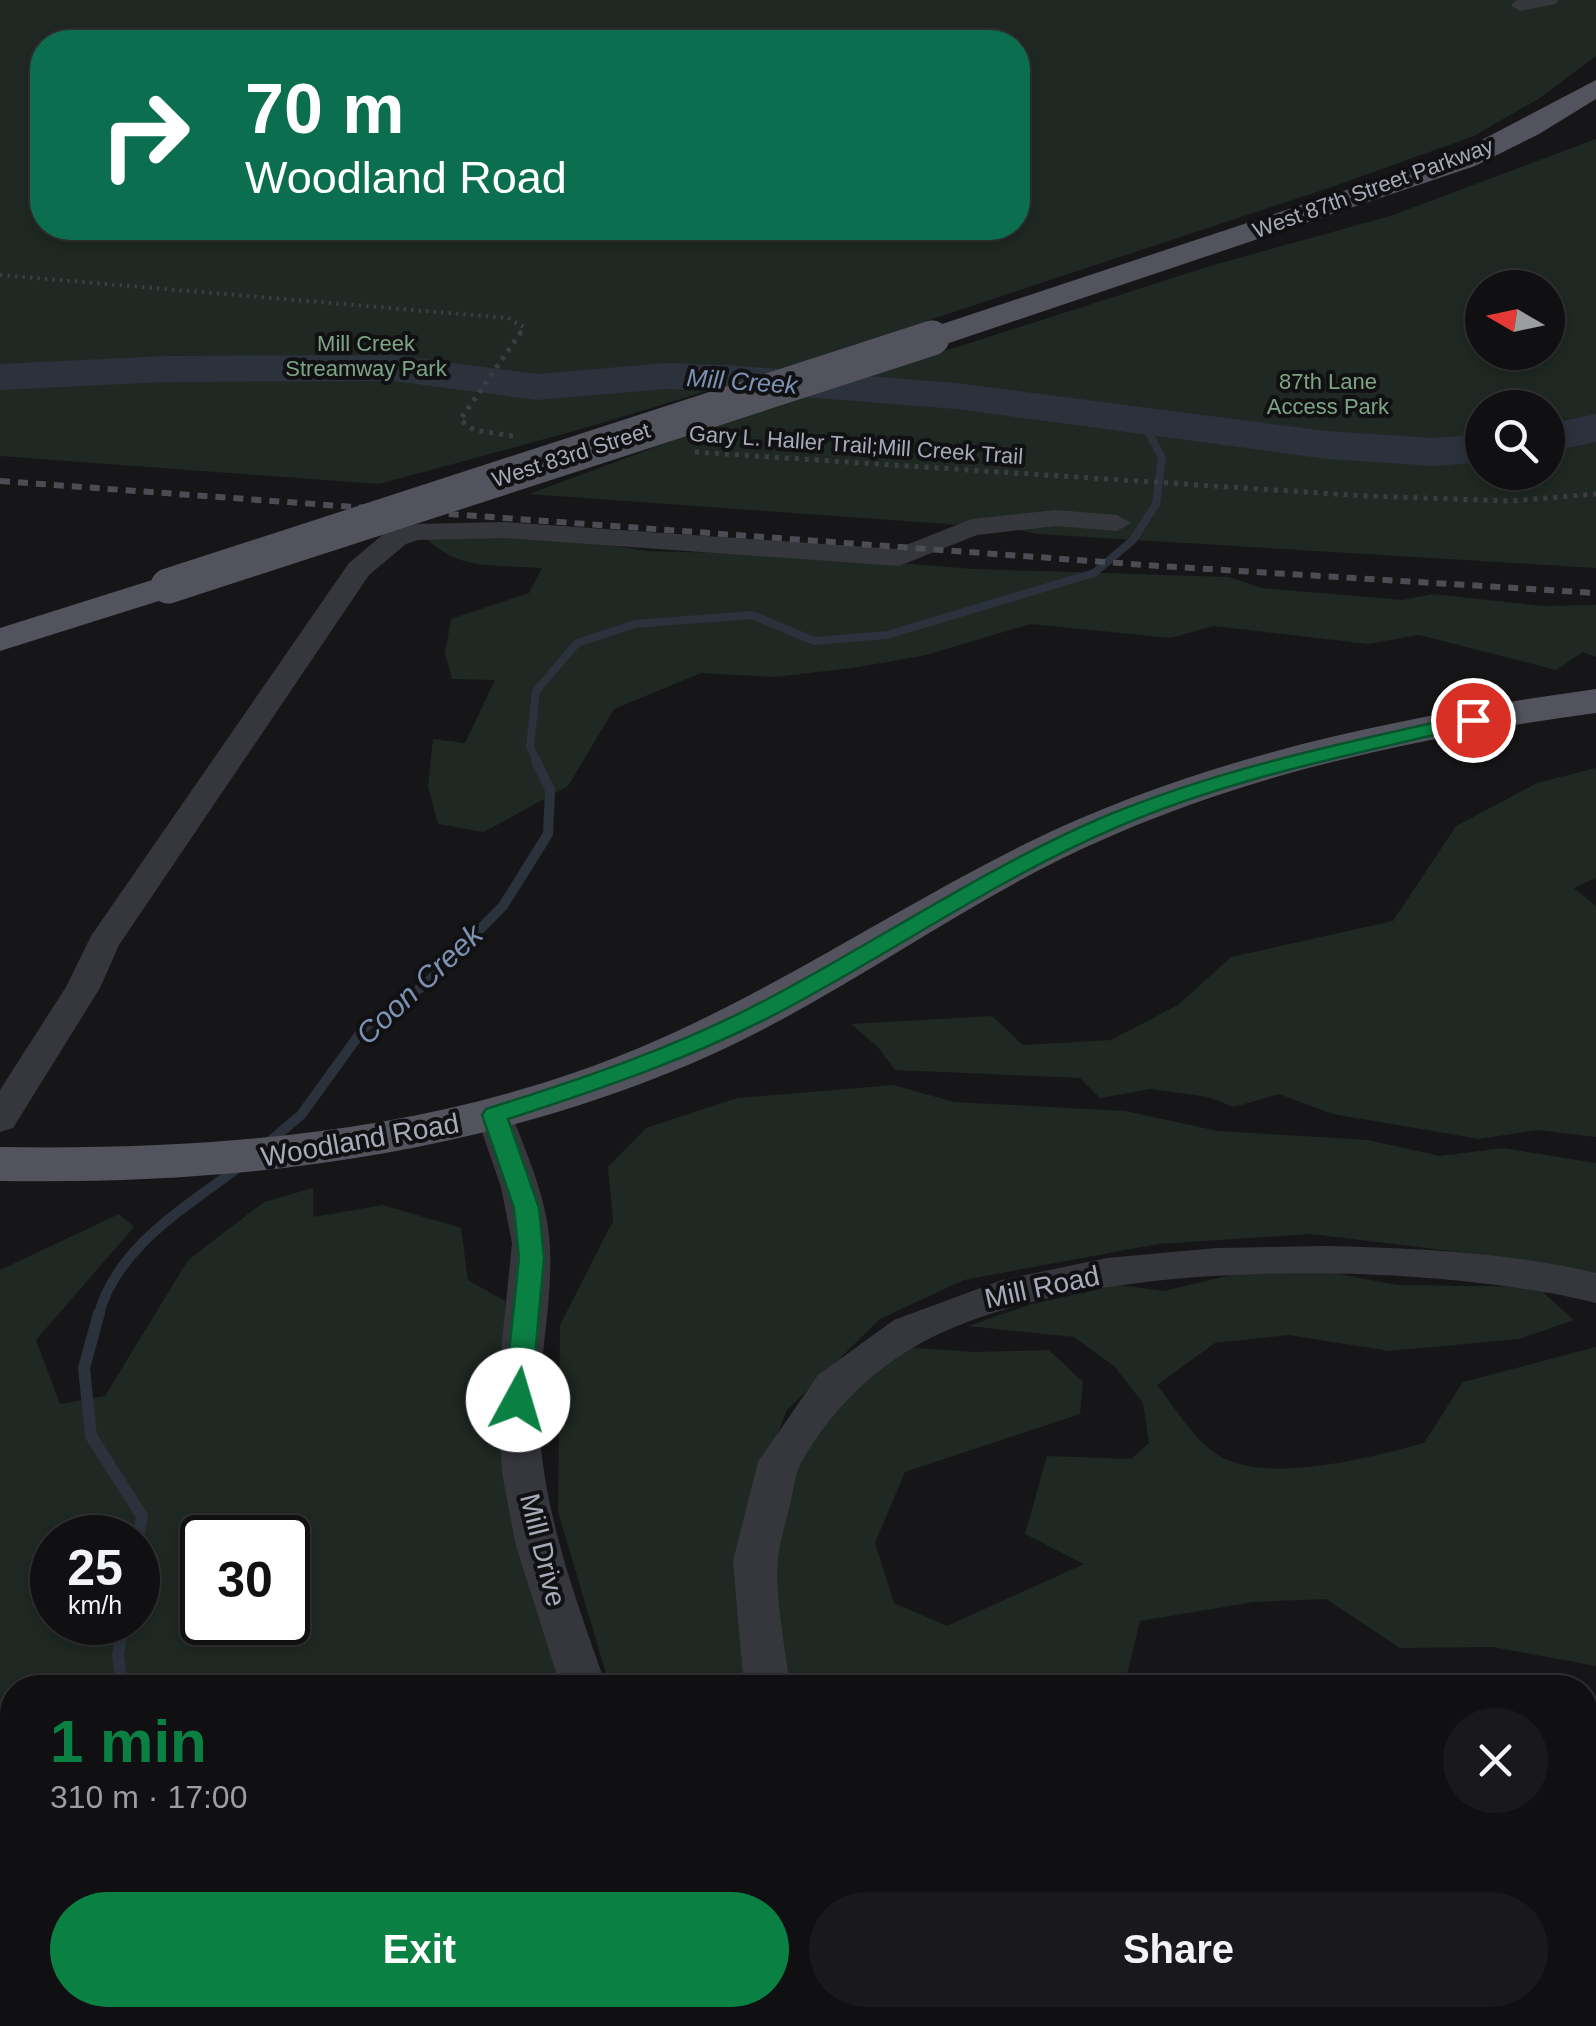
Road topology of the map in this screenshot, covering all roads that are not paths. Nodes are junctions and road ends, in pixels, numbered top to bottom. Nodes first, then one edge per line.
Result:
1 (1549, 0) edge
2 (1520, 5) dead end
3 (1596, 88) edge
4 (1142, 268) joint
5 (1117, 523) dead end
6 (0, 640) edge
7 (1596, 701) edge
8 (494, 1115) junction
9 (0, 1118) edge
10 (0, 1164) edge
11 (1596, 1288) edge
12 (580, 1675) edge
13 (765, 1675) edge

1 - 2 street
3 - 4 main road, West 87th Street Parkway
4 - 6 main road, West 83rd Street, bridge
5 - 9 street
7 - 8 main road, Woodland Road
8 - 10 main road, Woodland Road
8 - 12 street, Mill Drive
11 - 13 street, Mill Road

